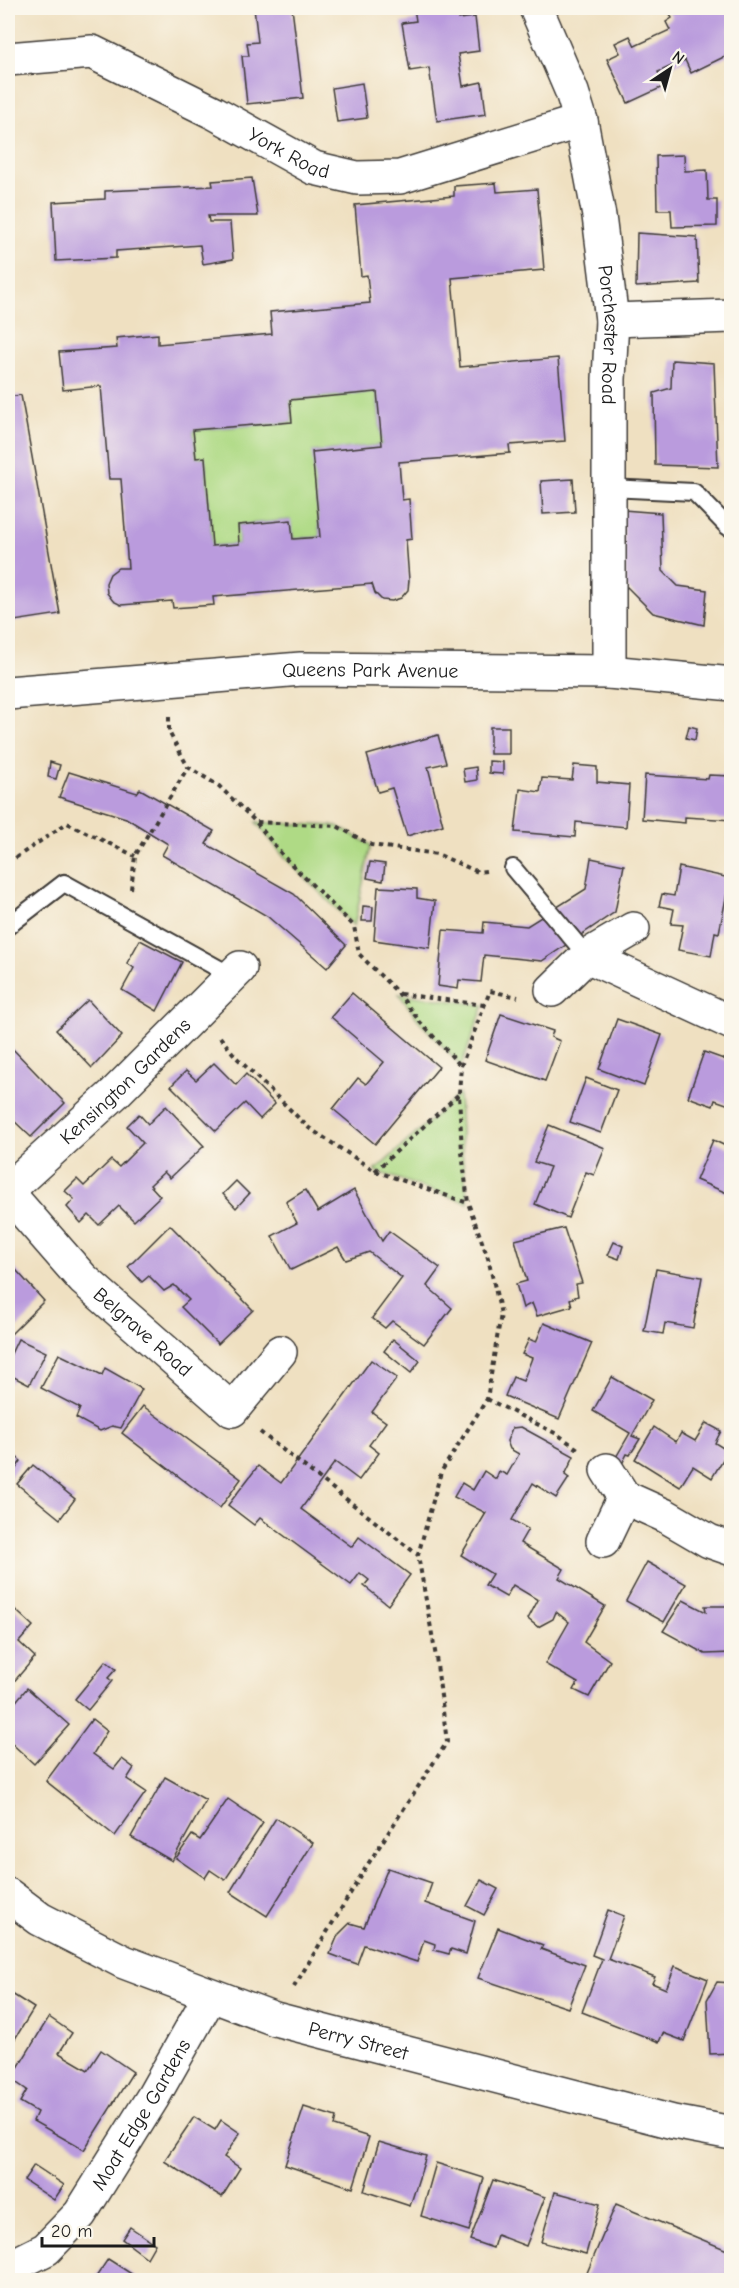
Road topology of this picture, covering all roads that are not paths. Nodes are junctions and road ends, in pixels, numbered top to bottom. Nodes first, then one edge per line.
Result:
1 (536, 8) edge
2 (8, 59) edge
3 (581, 121) junction
4 (732, 316) edge
5 (612, 320) junction
6 (609, 488) junction
7 (732, 527) edge
8 (609, 672) junction
9 (732, 684) edge
10 (8, 693) edge
11 (513, 868) road end
12 (8, 926) edge
13 (633, 929) dead end
14 (587, 956) junction
15 (236, 972) joint
16 (552, 990) road end
17 (732, 1023) edge
18 (8, 1192) edge
19 (280, 1352) dead end
20 (607, 1470) road end
21 (624, 1497) junction
22 (603, 1541) dead end
23 (732, 1549) edge
24 (8, 1895) edge
25 (210, 1996) junction
26 (732, 2133) edge
27 (8, 2268) edge

1 - 3 street, Porchester Road
2 - 3 street, York Road
3 - 5 street, Porchester Road
4 - 5 street
5 - 6 street, Porchester Road
6 - 7 lane
6 - 8 street, Porchester Road
8 - 9 street, Queens Park Avenue
8 - 10 street, Queens Park Avenue
11 - 14 lane
12 - 15 lane
13 - 14 street
14 - 16 street
14 - 17 street
15 - 18 street, Kensington Gardens
18 - 19 street, Belgrave Road
20 - 21 street
21 - 22 street
21 - 23 street
24 - 25 street, Perry Street
25 - 26 street, Perry Street
25 - 27 street, Moat Edge Gardens

